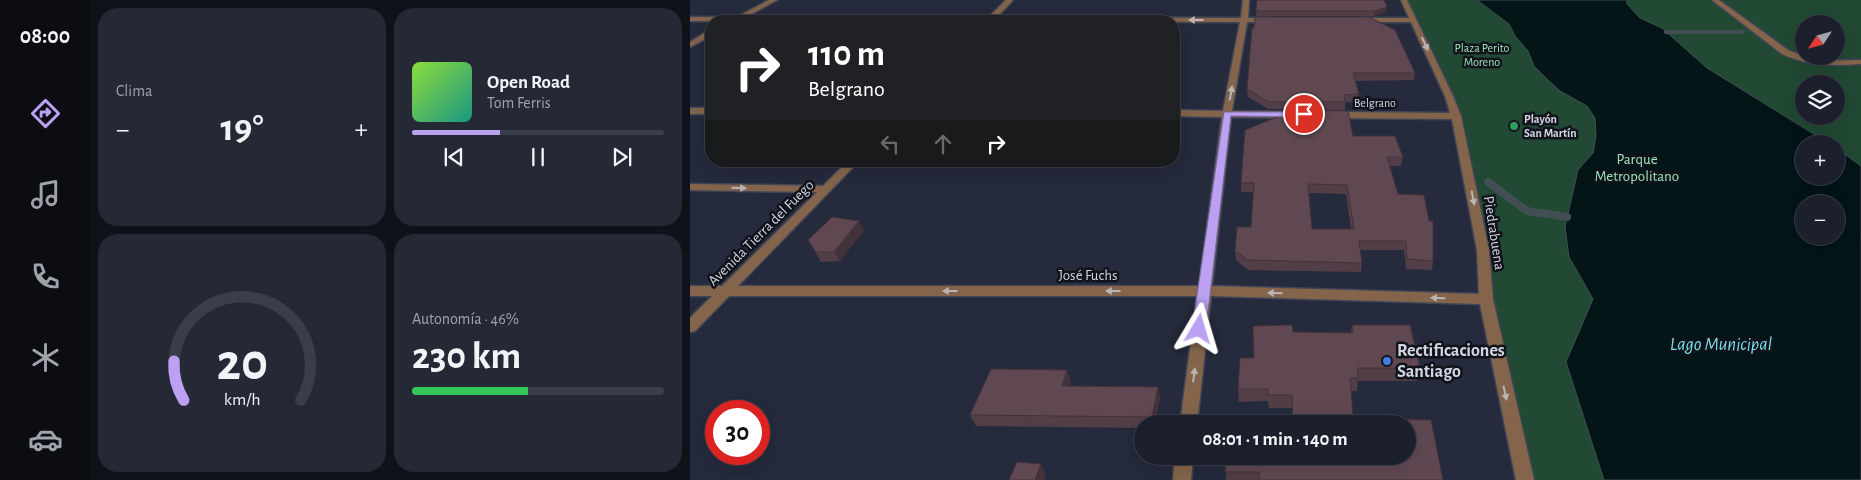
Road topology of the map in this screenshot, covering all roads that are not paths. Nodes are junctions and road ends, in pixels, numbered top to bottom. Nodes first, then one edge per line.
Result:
1 (774, 0) edge
2 (1010, 0) edge
3 (1246, 0) edge
4 (1404, 0) edge
5 (1715, 0) edge
6 (745, 15) edge
7 (996, 15) edge
8 (690, 19) edge
9 (705, 19) edge
10 (1180, 20) edge
11 (1244, 20) junction
12 (1284, 20) edge
13 (1354, 20) edge
14 (1414, 20) junction
15 (705, 36) edge
16 (690, 44) edge
17 (1861, 62) edge
18 (690, 111) edge
19 (705, 111) edge
20 (1180, 114) edge
21 (1227, 114) junction
22 (1456, 116) junction
23 (848, 167) edge
24 (690, 187) edge
25 (827, 189) junction
26 (690, 291) edge
27 (725, 291) junction
28 (1204, 291) junction
29 (1486, 300) junction
30 (690, 327) edge
31 (1189, 415) edge
32 (1183, 465) edge
33 (1182, 480) edge
34 (1525, 480) edge

1 - 6 street
2 - 7 street
3 - 11 street
4 - 14 street, Piedrabuena
5 - 17 street
8 - 9 street
11 -> 10 street
11 - 12 street
21 -> 11 street
13 - 14 street
14 -> 22 street, Piedrabuena
15 - 16 street
18 - 19 street
20 - 21 street, Belgrano
21 - 22 street, Belgrano
21 - 28 street
22 -> 29 street, Piedrabuena
23 - 25 street, Avenida Tierra del Fuego
24 -> 25 street
25 - 27 street, Avenida Tierra del Fuego
26 - 27 street, José Fuchs
28 -> 27 street, José Fuchs
27 - 30 street, Avenida Tierra del Fuego
29 -> 28 street, José Fuchs
31 -> 28 street
29 -> 34 street, Piedrabuena
32 - 33 street

